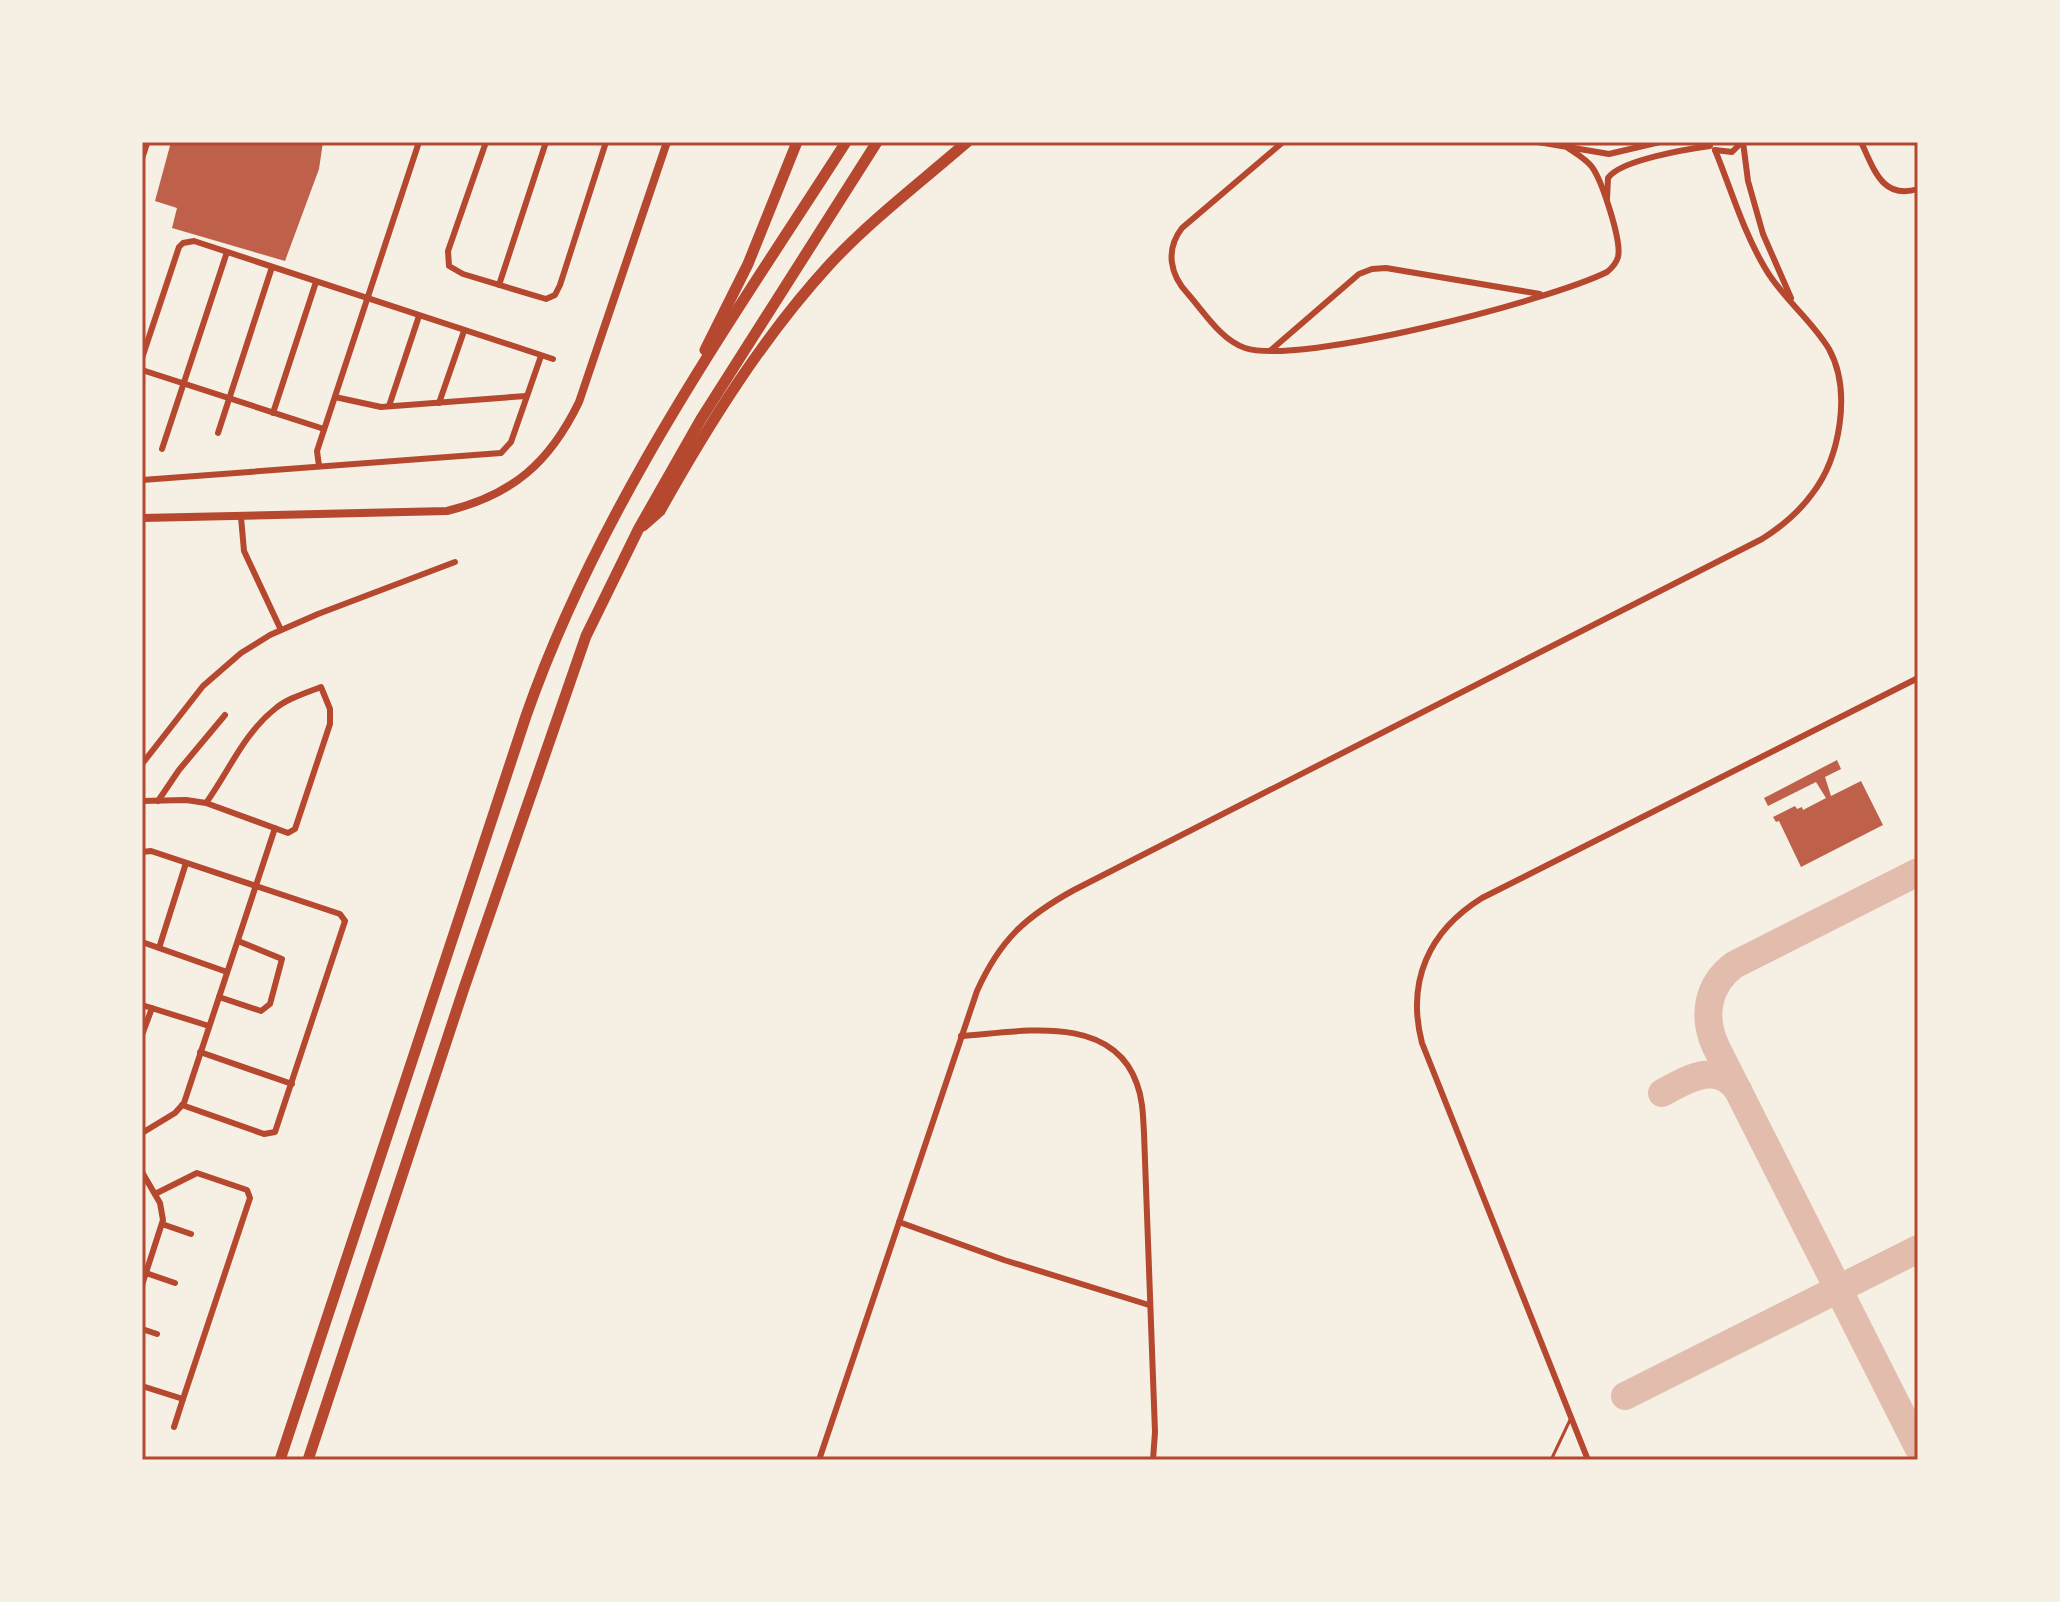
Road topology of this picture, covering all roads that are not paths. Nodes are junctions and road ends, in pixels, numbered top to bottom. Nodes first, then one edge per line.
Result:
1 (147, 142) edge
2 (419, 142) edge
3 (486, 142) edge
4 (546, 142) edge
5 (606, 142) edge
6 (667, 142) edge
7 (797, 142) edge
8 (846, 142) edge
9 (877, 142) edge
10 (967, 142) edge
11 (1283, 142) edge
12 (1538, 142) edge
13 (1660, 142) edge
14 (1743, 142) edge
15 (1861, 142) edge
16 (1711, 146) edge
17 (1568, 148) junction
18 (142, 157) edge
19 (1918, 189) edge
20 (1608, 206) junction
21 (227, 252) junction
22 (272, 267) junction
23 (316, 282) junction
24 (499, 285) junction
25 (1544, 294) junction
26 (368, 299) junction
27 (1793, 302) junction
28 (419, 316) junction
29 (464, 331) junction
30 (1271, 351) junction
31 (541, 356) junction
32 (142, 358) edge
33 (553, 359) dead end
34 (142, 370) edge
35 (184, 383) junction
36 (526, 396) junction
37 (335, 397) junction
38 (229, 399) junction
39 (680, 400) junction
40 (439, 403) junction
41 (389, 406) junction
42 (273, 413) junction
43 (324, 429) junction
44 (218, 433) dead end
45 (162, 449) dead end
46 (319, 466) junction
47 (142, 480) edge
48 (241, 517) junction
49 (142, 518) edge
50 (639, 528) junction
51 (455, 562) dead end
52 (281, 630) junction
53 (1918, 678) edge
54 (225, 715) dead end
55 (142, 764) edge
56 (142, 801) edge
57 (158, 801) junction
58 (206, 803) junction
59 (275, 828) junction
60 (142, 852) edge
61 (186, 863) junction
62 (256, 887) junction
63 (238, 941) junction
64 (142, 942) edge
65 (159, 948) junction
66 (227, 972) junction
67 (219, 997) junction
68 (142, 1005) edge
69 (152, 1008) junction
70 (209, 1026) junction
71 (142, 1035) edge
72 (961, 1036) junction
73 (200, 1052) junction
74 (292, 1084) junction
75 (182, 1105) junction
76 (142, 1133) edge
77 (142, 1172) edge
78 (155, 1194) junction
79 (899, 1222) junction
80 (162, 1224) junction
81 (191, 1234) dead end
82 (146, 1273) junction
83 (175, 1283) dead end
84 (142, 1285) edge
85 (1149, 1305) junction
86 (142, 1329) edge
87 (157, 1334) dead end
88 (142, 1386) edge
89 (183, 1399) junction
90 (1572, 1417) junction
91 (174, 1427) dead end
92 (280, 1460) edge
93 (308, 1460) edge
94 (819, 1460) edge
95 (1153, 1460) edge
96 (1551, 1460) edge
97 (1588, 1460) edge

1 - 18 street
2 - 26 street
3 - 24 street
4 - 24 street
5 - 24 street
6 - 48 main road
7 - 39 highway
8 - 39 highway
9 - 50 highway
10 - 50 highway
11 - 30 street
12 - 17 street
13 - 17 street
14 - 16 street
14 - 27 street
15 - 19 street
16 - 20 street
16 - 27 street
17 - 20 street
20 - 25 street
21 - 22 street
21 - 32 street
21 - 35 street
22 - 23 street
22 - 38 street
23 - 26 street
23 - 42 street
25 - 30 street
25 - 30 street
26 - 28 street
26 - 37 street
27 - 72 street
28 - 29 street
28 - 41 street
29 - 31 street
29 - 40 street
31 - 33 street
31 - 36 street
34 - 35 street
35 - 38 street
35 - 45 street
36 - 40 street
36 - 46 street
37 - 41 street
37 - 43 street
38 - 42 street
38 - 44 street
39 - 92 highway
40 - 41 street
42 - 43 street
43 - 46 street
46 - 47 street
48 - 49 main road
48 - 52 street
50 - 93 highway
51 - 52 street
52 - 55 street
53 - 90 street
54 - 57 street
56 - 57 street
57 - 58 street
58 - 59 street
58 - 59 street
59 - 62 street
60 - 61 street
61 - 62 street
61 - 65 street
62 - 63 street
62 - 74 street
63 - 66 street
63 - 67 street
64 - 65 street
65 - 66 street
66 - 67 street
67 - 70 street
68 - 69 street
69 - 70 street
69 - 71 street
70 - 73 street
72 - 79 street
72 - 85 street
73 - 74 street
73 - 75 street
74 - 75 street
75 - 76 street
77 - 78 street
78 - 80 street
78 - 89 street
79 - 85 street
79 - 94 street
80 - 81 street
80 - 82 street
82 - 83 street
82 - 84 street
85 - 95 street
86 - 87 street
88 - 89 street
89 - 91 street
90 - 96 lane
90 - 97 street

